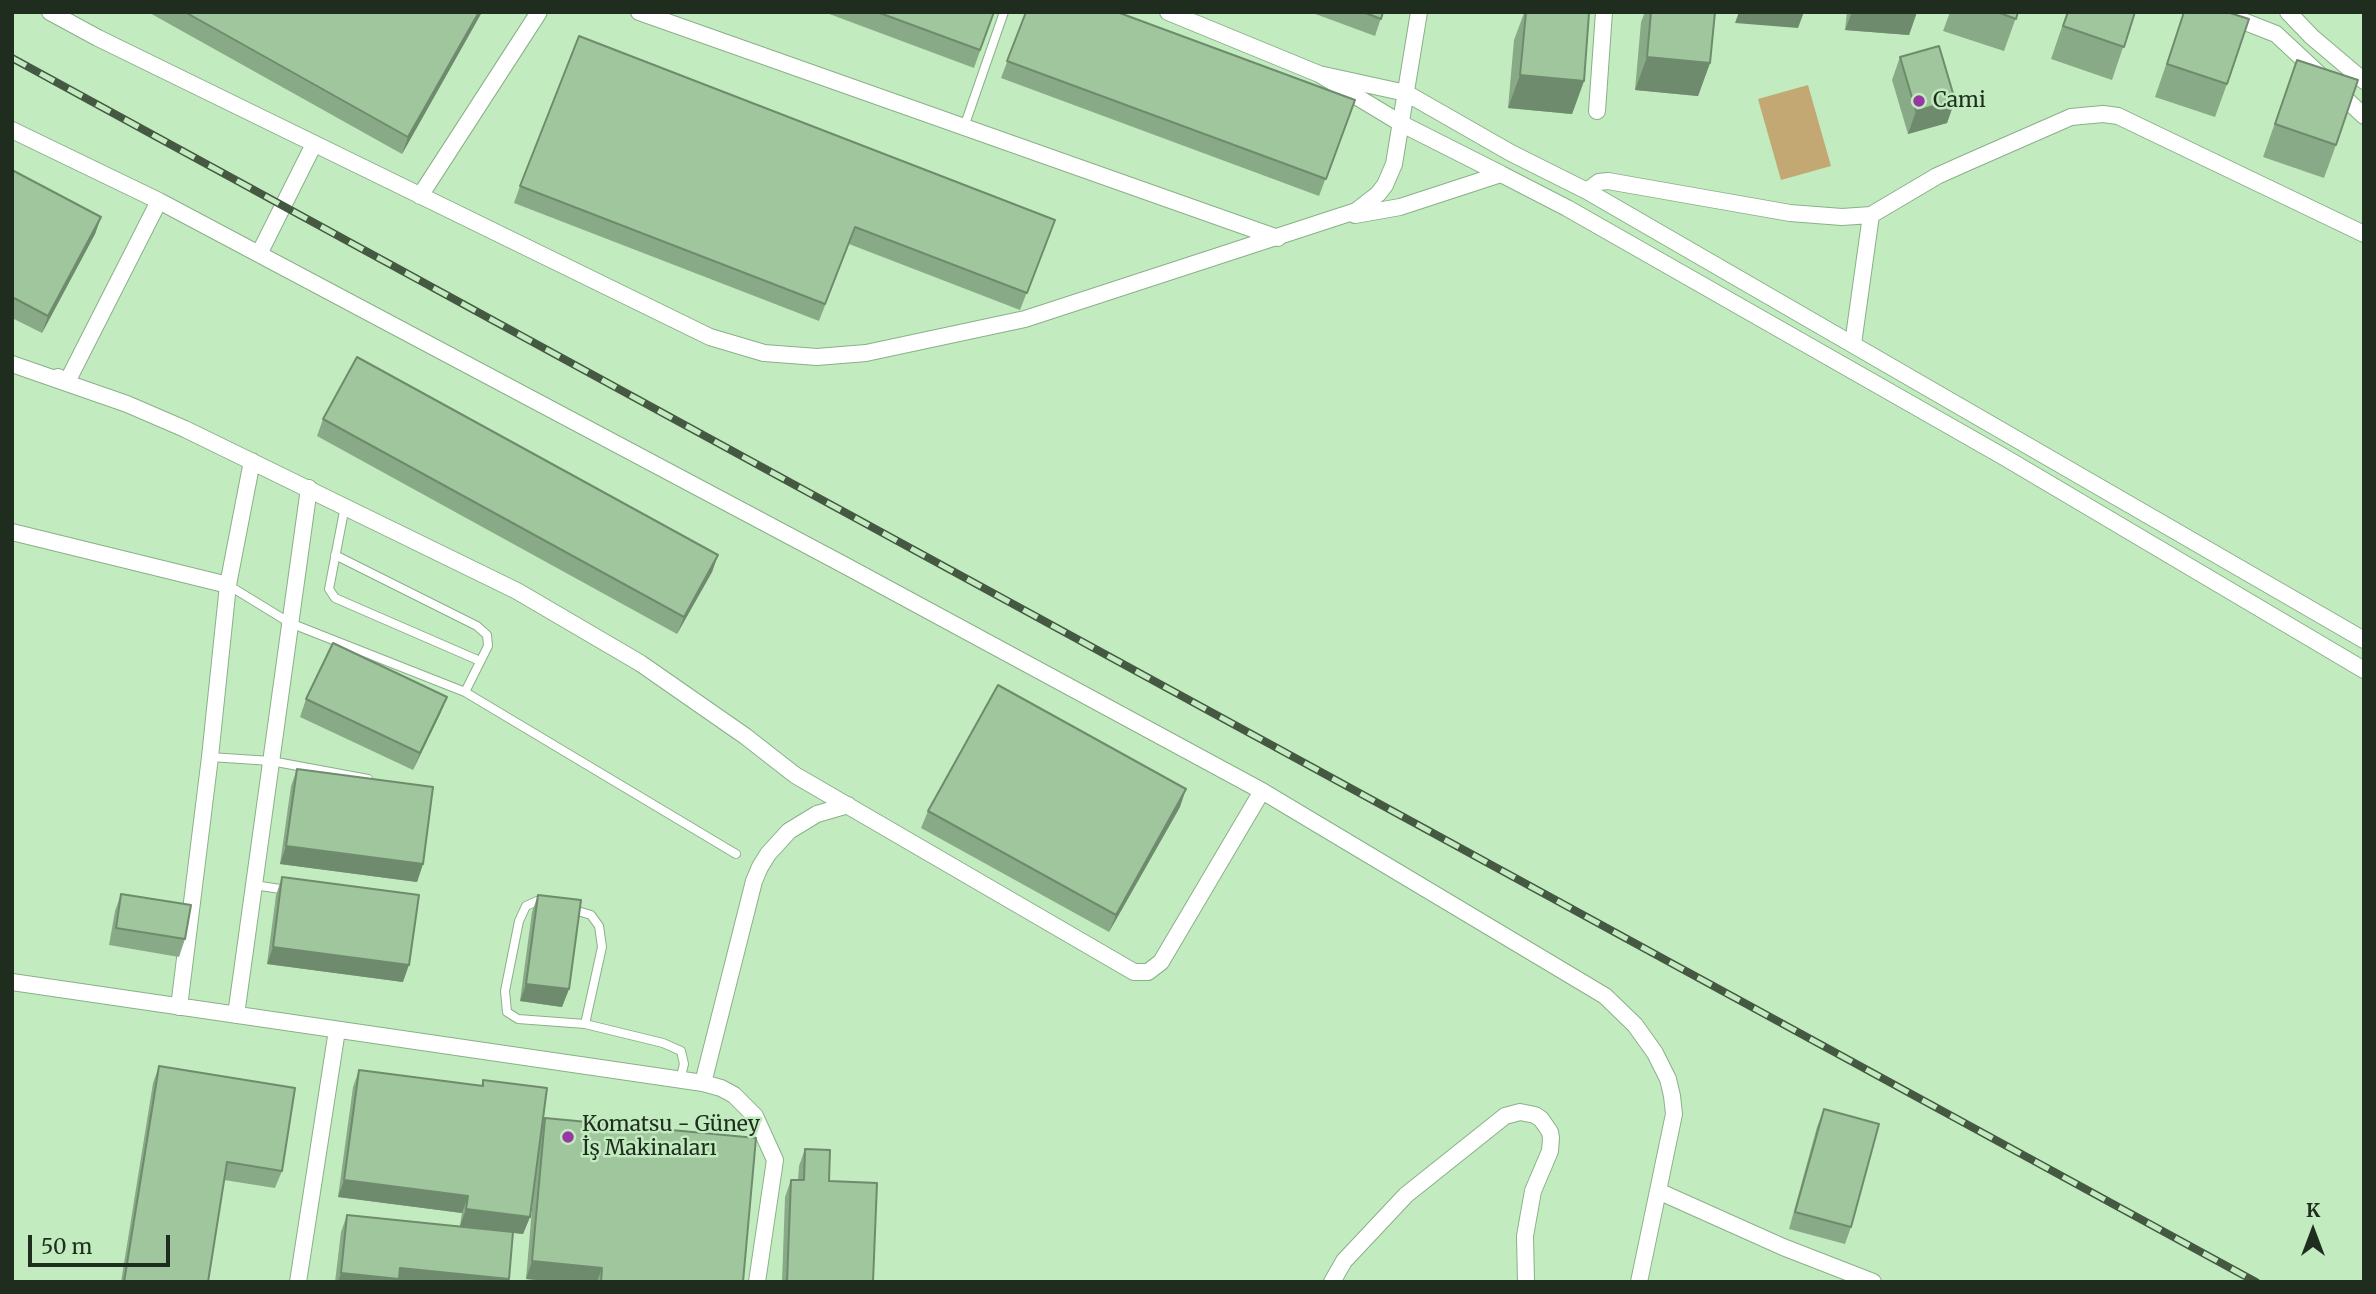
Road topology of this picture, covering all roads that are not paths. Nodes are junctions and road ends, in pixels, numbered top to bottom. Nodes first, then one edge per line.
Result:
1 (50, 12) edge
2 (539, 12) edge
3 (639, 12) edge
4 (1004, 12) edge
5 (1168, 12) edge
6 (1419, 12) edge
7 (1604, 12) edge
8 (2220, 12) edge
9 (2288, 12) edge
10 (1319, 74) junction
11 (2364, 81) edge
12 (1406, 93) junction
13 (1597, 111) dead end
14 (2364, 116) edge
15 (1402, 124) junction
16 (964, 127) junction
17 (12, 130) edge
18 (314, 144) junction
19 (1501, 174) junction
20 (1587, 191) junction
21 (421, 196) junction
22 (159, 201) junction
23 (1871, 215) junction
24 (1343, 217) junction
25 (2364, 234) edge
26 (1278, 237) junction
27 (259, 254) junction
28 (1853, 344) junction
29 (12, 353) edge
30 (12, 365) edge
31 (67, 382) junction
32 (252, 461) junction
33 (309, 488) junction
34 (345, 506) junction
35 (12, 532) edge
36 (335, 555) junction
37 (228, 585) junction
38 (290, 623) junction
39 (2364, 640) edge
40 (480, 661) junction
41 (2364, 670) edge
42 (465, 692) junction
43 (210, 757) junction
44 (271, 761) junction
45 (374, 780) edge
46 (1262, 791) junction
47 (848, 805) junction
48 (736, 854) dead end
49 (254, 885) junction
50 (293, 891) edge
51 (12, 982) edge
52 (179, 1007) junction
53 (236, 1015) junction
54 (585, 1024) junction
55 (337, 1030) junction
56 (680, 1080) junction
57 (703, 1083) junction
58 (1658, 1191) junction
59 (298, 1282) edge
60 (757, 1282) edge
61 (1332, 1282) edge
62 (1526, 1282) edge
63 (1639, 1282) edge
64 (1873, 1282) edge

1 - 18 street
2 - 21 street
3 - 16 street
4 - 16 lane
5 - 10 street
6 - 12 street
7 - 13 street
8 - 14 street
9 - 11 street
10 - 12 street
10 - 15 street
12 - 15 street
12 - 20 street
15 - 19 street
15 - 24 street
16 - 26 street
17 - 22 street
18 - 21 street
18 - 27 street
19 - 24 street
19 - 41 street
20 - 23 street
20 - 28 street
21 - 26 street
22 - 27 street
22 - 31 street
23 - 25 street
23 - 28 street
24 - 26 street
27 - 46 street
28 - 39 street
29 - 31 street
30 - 31 street
31 - 32 street
32 - 33 street
32 - 37 street
33 - 34 street
33 - 38 street
34 - 36 lane
34 - 47 street
35 - 37 street
36 - 40 lane
36 - 40 lane
37 - 38 lane
37 - 43 street
38 - 42 lane
38 - 44 street
40 - 42 lane
42 - 48 lane
43 - 44 lane
43 - 52 street
44 - 45 lane
44 - 49 street
46 - 47 street
46 - 58 street
47 - 57 street
49 - 50 lane
49 - 53 street
51 - 52 street
52 - 53 street
53 - 55 street
54 - 54 lane
54 - 56 lane
55 - 56 street
55 - 59 street
56 - 57 street
57 - 60 street
58 - 63 street
58 - 64 street
61 - 62 street

